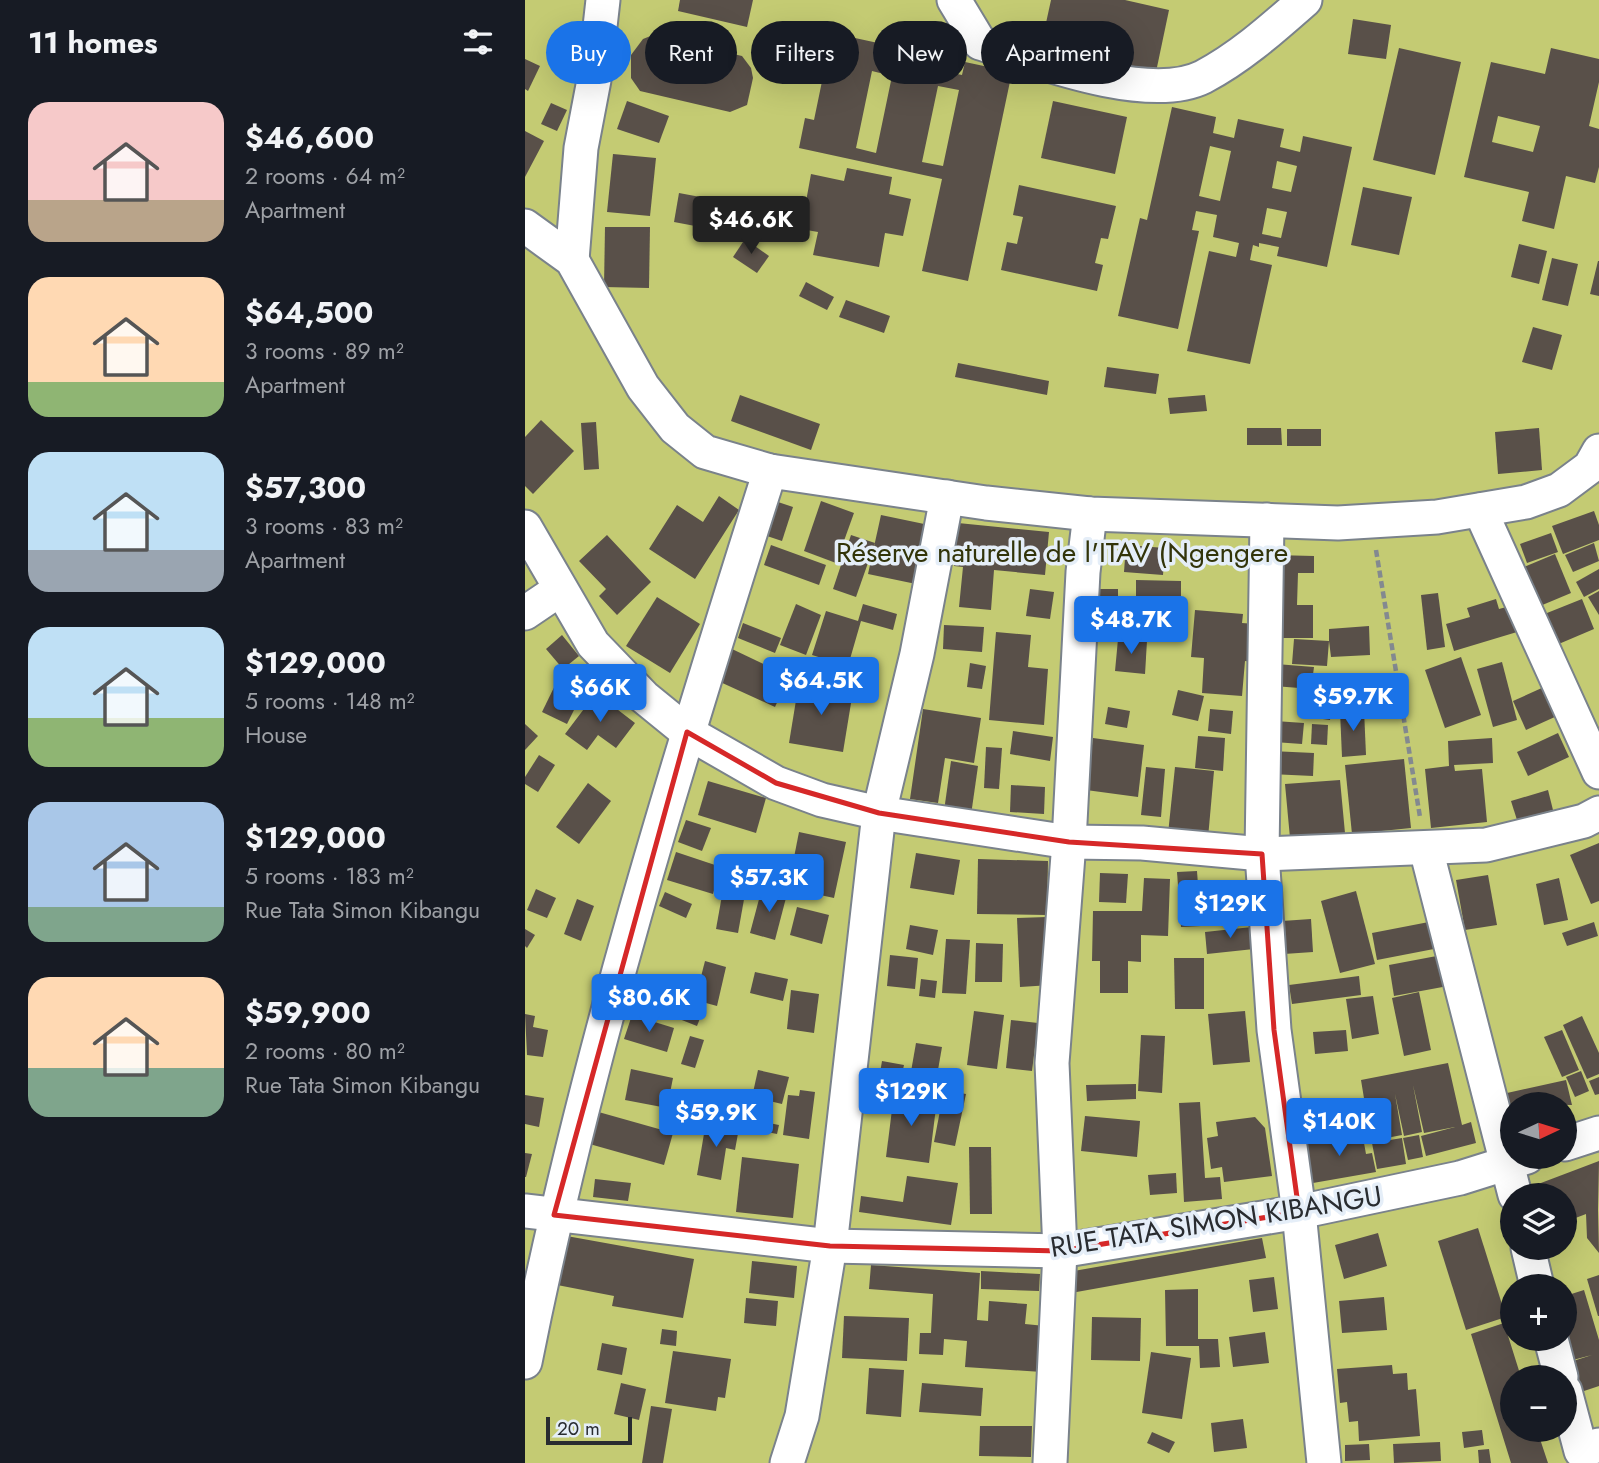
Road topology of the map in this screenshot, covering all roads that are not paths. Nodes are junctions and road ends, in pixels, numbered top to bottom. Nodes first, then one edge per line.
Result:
1 (603, 0) edge
2 (954, 0) edge
3 (1305, 0) edge
4 (525, 226) edge
5 (572, 260) junction
6 (1599, 451) edge
7 (770, 471) junction
8 (947, 496) junction
9 (1480, 510) junction
10 (1090, 514) junction
11 (1267, 520) junction
12 (525, 527) edge
13 (559, 590) junction
14 (525, 613) edge
15 (687, 732) junction
16 (1599, 772) edge
17 (879, 813) junction
18 (1599, 813) edge
19 (1069, 842) junction
20 (1426, 849) junction
21 (1262, 853) junction
22 (1500, 1102) edge
23 (1599, 1133) edge
24 (1577, 1140) edge
25 (1500, 1165) edge
26 (1299, 1212) junction
27 (540, 1213) edge
28 (830, 1247) junction
29 (1060, 1251) junction
30 (525, 1362) edge
31 (1577, 1436) edge
32 (1599, 1445) edge
33 (787, 1463) edge
34 (1050, 1463) edge
35 (1324, 1463) edge

1 - 5 street
2 - 3 street
4 - 5 street
5 - 7 street
6 - 9 street
7 - 8 street
7 - 15 street
8 - 10 street
8 - 17 street
9 - 11 street
9 - 16 street
10 - 11 street
10 - 19 street
11 - 21 street
12 - 13 street
13 - 14 street
13 - 15 street
15 - 17 street
15 - 27 street
17 - 19 street
17 - 28 street
18 - 20 street
19 - 21 street
19 - 29 street
20 - 21 street
20 - 22 street
21 - 26 street
23 - 24 street
25 - 26 street, RUE TATA SIMON KIBANGU
26 - 29 street, RUE TATA SIMON KIBANGU
26 - 35 street
27 - 28 street, RUE TATA SIMON KIBANGU
27 - 30 street
28 - 29 street, RUE TATA SIMON KIBANGU
28 - 33 street
29 - 34 street
31 - 32 street

